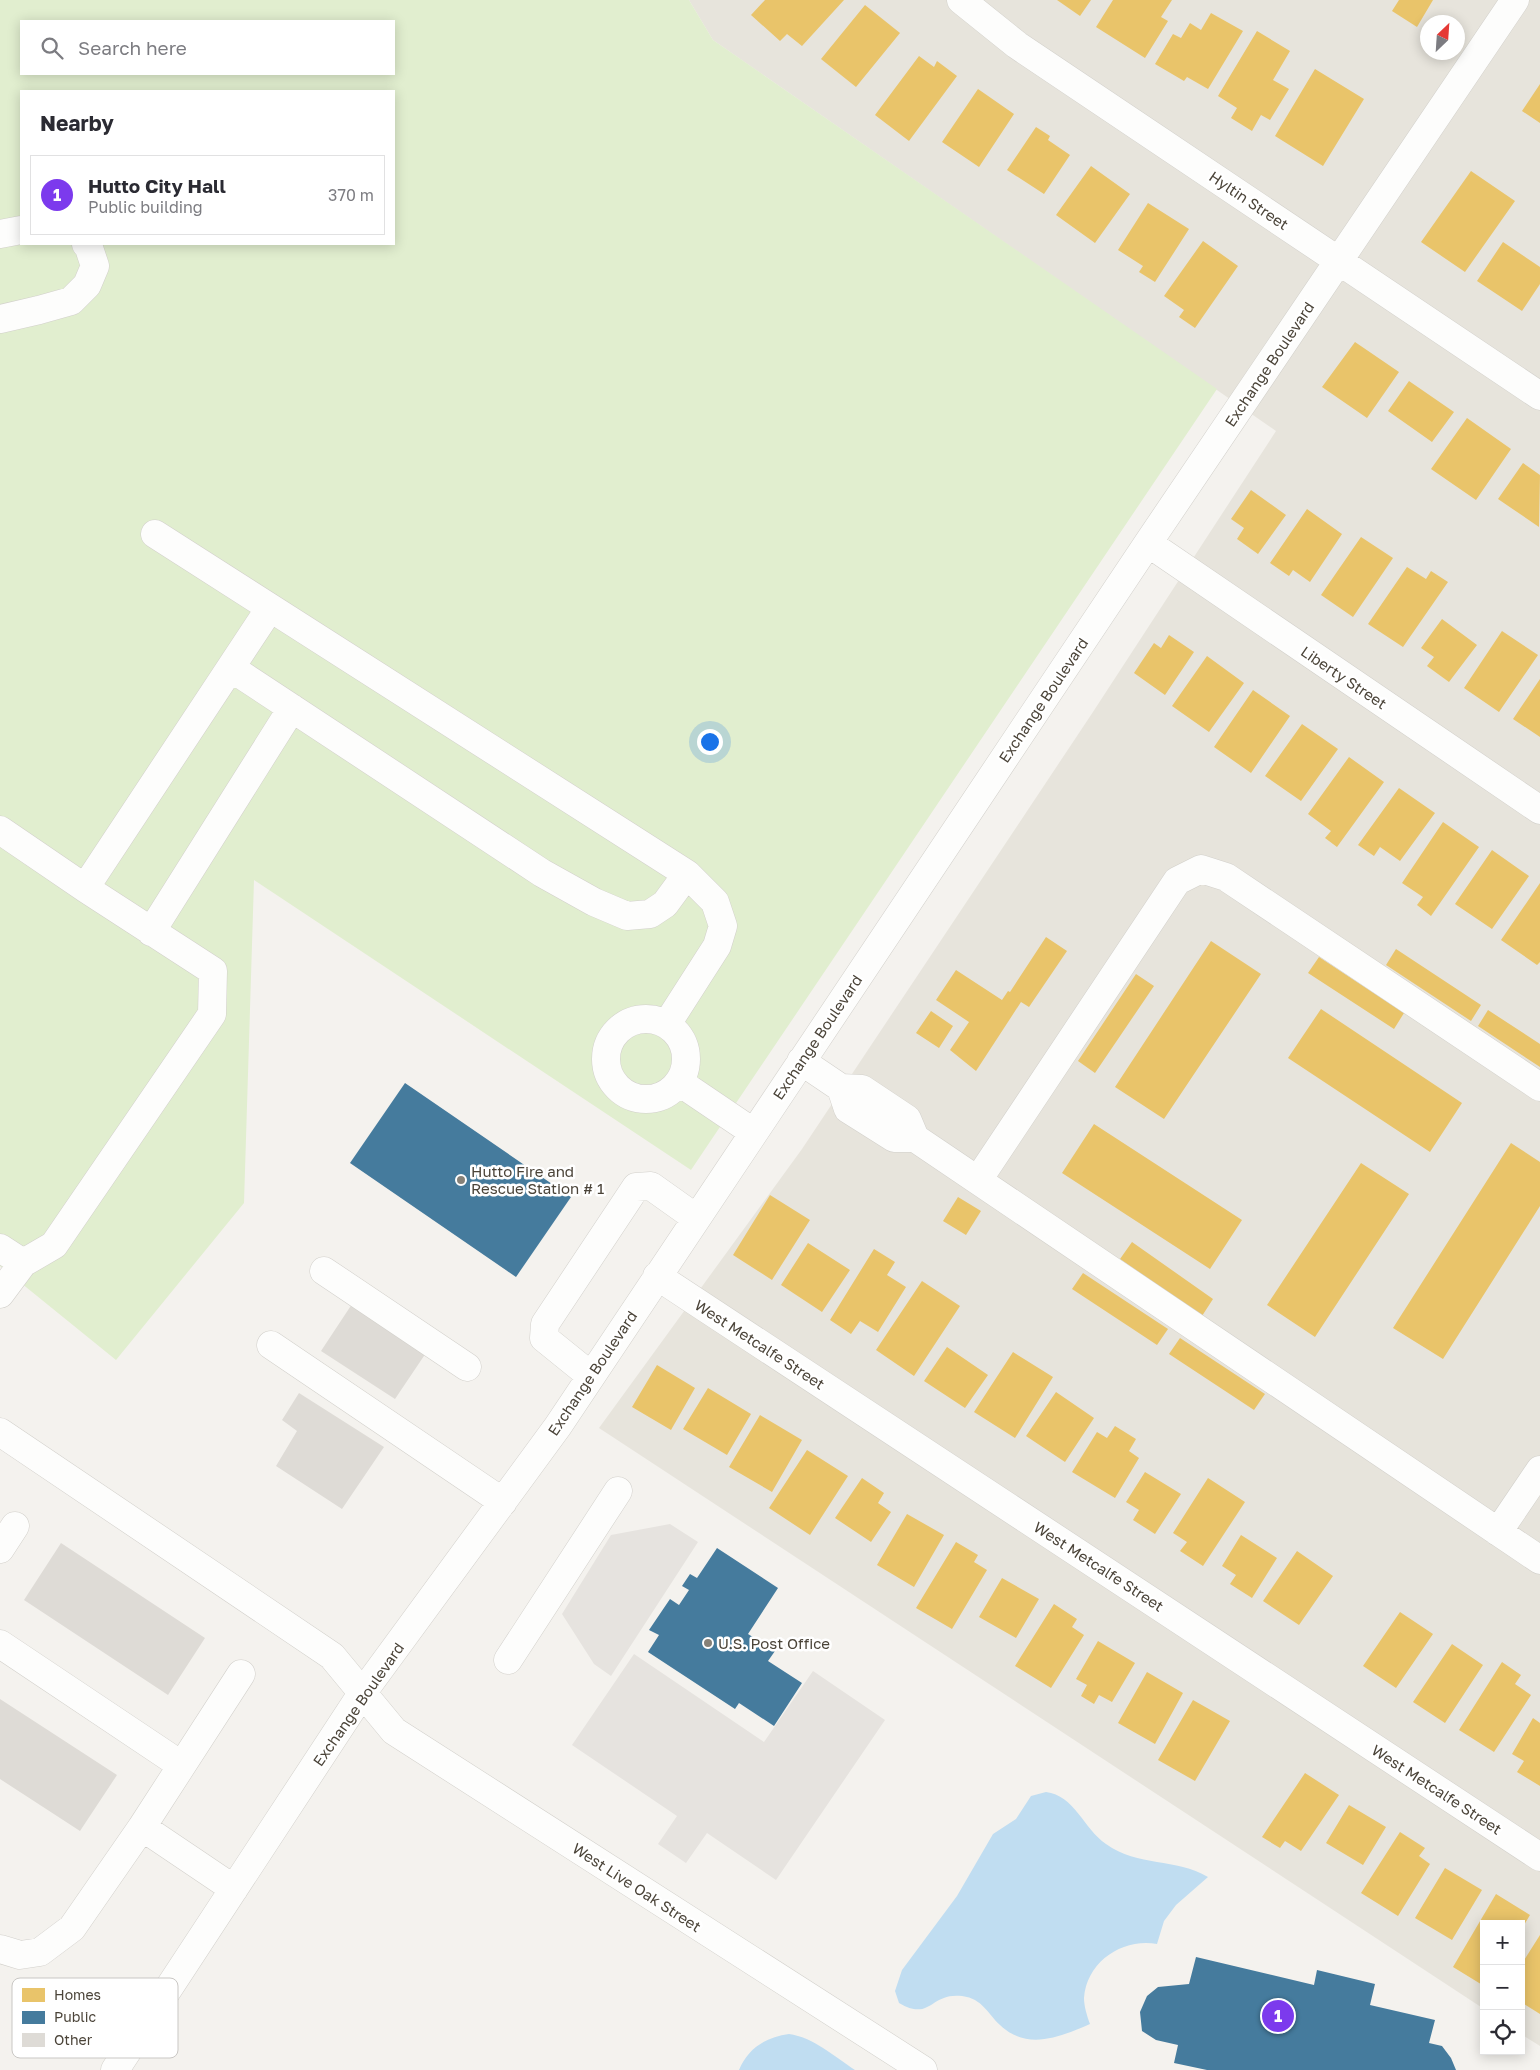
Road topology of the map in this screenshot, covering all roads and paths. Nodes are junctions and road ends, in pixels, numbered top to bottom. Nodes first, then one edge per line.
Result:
1 (961, 0) edge
2 (1515, 0) edge
3 (20, 230) edge
4 (0, 234) edge
5 (88, 245) edge
6 (1339, 260) junction
7 (0, 319) edge
8 (1540, 396) edge
9 (155, 534) dead end
10 (1148, 543) junction
11 (270, 608) junction
12 (231, 668) junction
13 (292, 708) junction
14 (1540, 810) edge
15 (0, 830) edge
16 (687, 874) junction
17 (85, 888) junction
18 (151, 932) junction
19 (667, 1024) junction
20 (801, 1061) junction
21 (679, 1082) junction
22 (1540, 1087) edge
23 (754, 1132) junction
24 (978, 1180) junction
25 (696, 1218) junction
26 (0, 1248) edge
27 (23, 1263) junction
28 (324, 1271) dead end
29 (657, 1276) junction
30 (0, 1294) edge
31 (271, 1345) dead end
32 (467, 1367) dead end
33 (591, 1376) junction
34 (0, 1432) edge
35 (1540, 1470) edge
36 (618, 1490) dead end
37 (503, 1502) junction
38 (15, 1526) dead end
39 (1498, 1532) junction
40 (0, 1549) edge
41 (1540, 1560) edge
42 (0, 1644) edge
43 (508, 1660) dead end
44 (241, 1674) dead end
45 (363, 1692) junction
46 (181, 1764) junction
47 (142, 1826) junction
48 (1540, 1857) edge
49 (234, 1889) junction
50 (0, 1950) edge
51 (175, 1978) edge
52 (123, 2058) edge
53 (115, 2070) edge
54 (923, 2070) edge

1 - 6 street, Hyltin Street
2 - 6 street, Exchange Boulevard
3 - 4 street
5 - 7 street
6 - 8 street, Hyltin Street
6 - 10 street, Exchange Boulevard
9 - 11 street
10 - 14 street, Liberty Street
10 - 20 street, Exchange Boulevard
11 - 12 street
11 - 16 street
12 - 13 street
12 - 17 street
13 - 16 street
13 - 18 street
15 - 17 street
16 - 19 street
17 - 18 street
18 - 27 street
19 - 21 street
19 - 21 street
20 - 23 street, Exchange Boulevard
20 - 24 street
21 - 23 street
22 - 24 street
23 - 25 street, Exchange Boulevard
24 - 39 street
25 - 29 street, Exchange Boulevard
25 - 33 street
26 - 27 street
27 - 30 street
28 - 32 street
29 - 33 street, Exchange Boulevard
29 - 48 street, West Metcalfe Street
31 - 37 street
33 - 37 street, Exchange Boulevard
34 - 45 street, West Live Oak Street
35 - 39 street
36 - 43 street
37 - 45 street, Exchange Boulevard
38 - 40 street
39 - 41 street
42 - 46 street
44 - 46 street
45 - 49 street, Exchange Boulevard
45 - 54 street, West Live Oak Street
46 - 47 street
47 - 49 street
47 - 50 street
49 - 51 street, Exchange Boulevard
52 - 53 street, Exchange Boulevard

